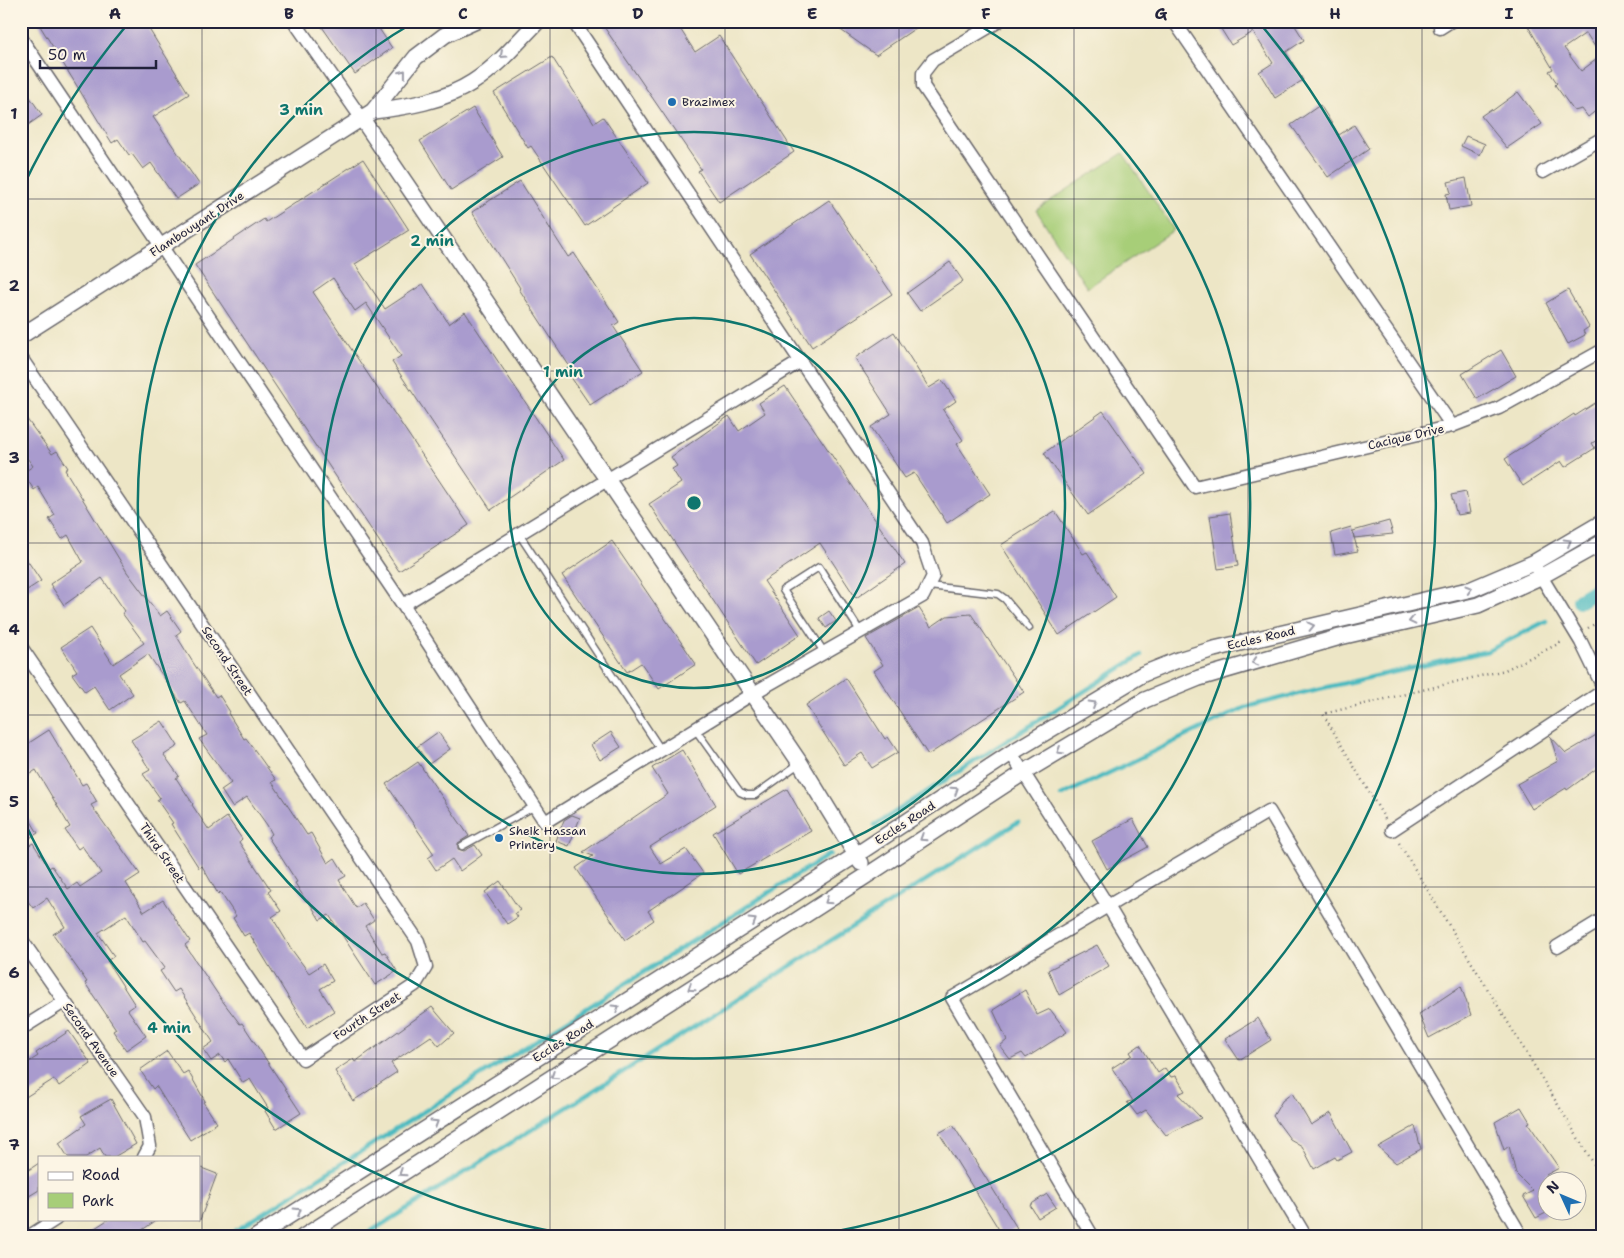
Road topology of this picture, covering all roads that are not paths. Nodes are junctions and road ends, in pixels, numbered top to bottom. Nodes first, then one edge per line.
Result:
1 (294, 21) edge
2 (476, 21) edge
3 (538, 21) edge
4 (573, 21) edge
5 (998, 21) edge
6 (1174, 21) edge
7 (1451, 21) edge
8 (1440, 28) dead end
9 (21, 38) edge
10 (367, 115) junction
11 (1603, 138) edge
12 (1543, 172) dead end
13 (162, 248) junction
14 (21, 336) edge
15 (1603, 350) edge
16 (21, 358) edge
17 (801, 361) junction
18 (1452, 426) junction
19 (607, 480) junction
20 (1603, 522) edge
21 (519, 534) junction
22 (1603, 542) edge
23 (1533, 563) junction
24 (1540, 577) junction
25 (929, 586) junction
26 (403, 605) junction
27 (1029, 628) dead end
28 (860, 630) junction
29 (21, 647) edge
30 (824, 652) junction
31 (1603, 689) edge
32 (752, 694) junction
33 (694, 729) junction
34 (661, 750) junction
35 (1011, 754) junction
36 (800, 763) junction
37 (1023, 773) junction
38 (535, 806) junction
39 (1392, 830) road end
40 (462, 846) dead end
41 (856, 855) junction
42 (869, 874) junction
43 (1108, 906) junction
44 (1603, 919) edge
45 (21, 939) edge
46 (1557, 947) dead end
47 (426, 967) joint
48 (64, 1002) junction
49 (21, 1029) edge
50 (303, 1059) joint
51 (147, 1152) edge
52 (54, 1220) edge
53 (28, 1237) edge
54 (256, 1237) edge
55 (302, 1237) edge
56 (1093, 1237) edge
57 (1306, 1237) edge
58 (1522, 1237) edge

1 - 10 street
10 -> 2 street
3 -> 10 street
4 - 17 street
5 - 18 street, Cacique Drive
6 - 18 street
7 - 8 street
9 - 13 street
10 - 13 street, Flambouyant Drive
10 - 19 street
11 - 12 street
13 - 14 street, Flambouyant Drive
13 - 26 street
15 - 18 street, Cacique Drive
16 - 47 street, Second Street
17 - 19 street
17 - 25 street
19 - 21 street
19 - 32 street
23 -> 20 street, Eccles Road
21 - 26 street
21 - 34 lane
22 - 24 street, Eccles Road
23 - 24 street
35 -> 23 street, Eccles Road
24 - 31 street
24 -> 37 street, Eccles Road
25 - 27 lane
25 - 28 street
26 - 38 street
28 - 30 street
28 - 30 lane
29 - 50 street, Third Street
30 - 32 street
31 - 39 street
32 - 33 street
32 - 36 street
33 - 34 street
33 - 36 lane
34 - 38 street
35 - 37 street
41 -> 35 street, Eccles Road
36 - 41 street
37 -> 42 street, Eccles Road
37 - 43 street
38 - 40 lane
41 - 42 street
54 -> 41 street, Eccles Road
42 -> 55 street, Eccles Road
43 - 56 street
43 - 57 street
43 - 58 street
44 - 46 street
45 - 48 street, Second Avenue
47 - 50 street, Fourth Street
48 - 49 street
48 - 51 street, Second Avenue
52 - 53 street

